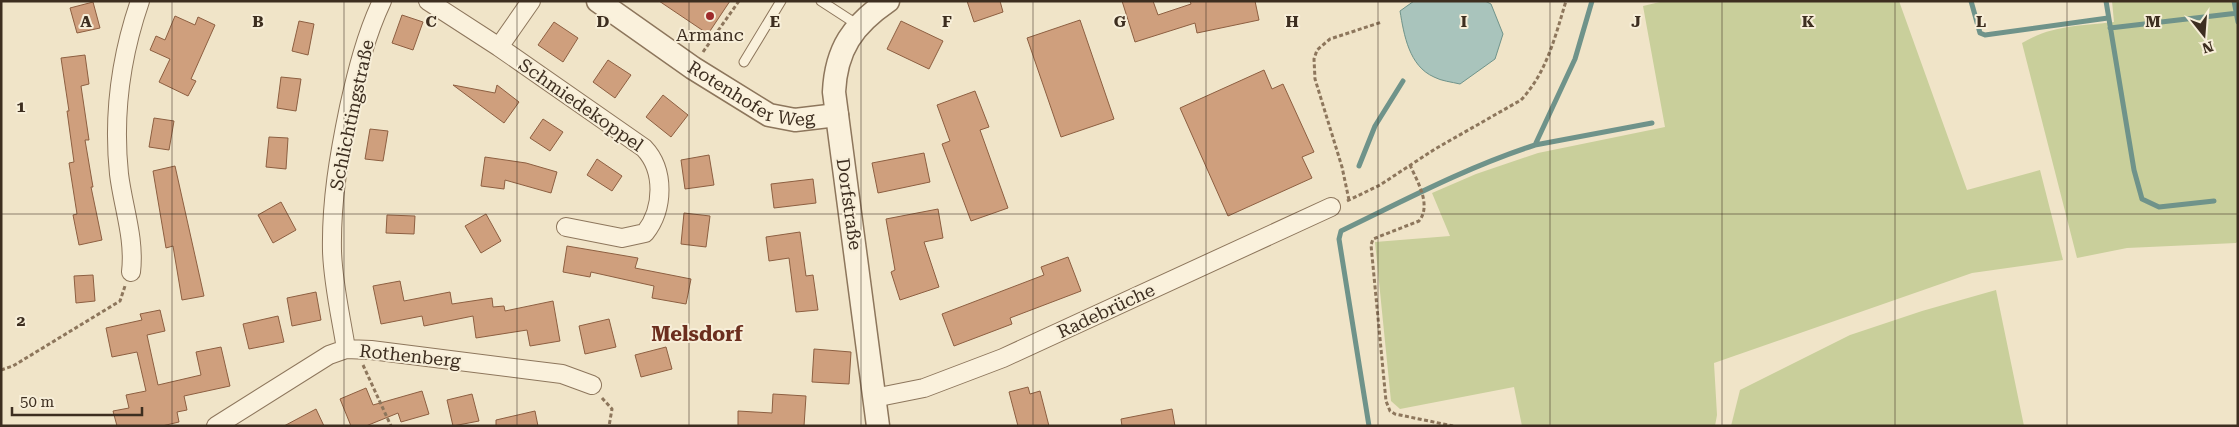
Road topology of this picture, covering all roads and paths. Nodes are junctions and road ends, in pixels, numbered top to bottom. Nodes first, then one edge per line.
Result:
1 (140, 1) edge
2 (382, 1) edge
3 (428, 1) edge
4 (531, 1) edge
5 (598, 1) edge
6 (739, 1) edge
7 (781, 1) edge
8 (821, 1) edge
9 (888, 1) edge
10 (1566, 1) edge
11 (1382, 22) dead end
12 (858, 25) junction
13 (499, 47) junction
14 (744, 62) dead end
15 (693, 68) junction
16 (837, 115) junction
17 (1410, 165) junction
18 (1349, 200) junction
19 (1331, 207) joint
20 (566, 227) dead end
21 (131, 272) joint
22 (353, 349) junction
23 (1, 370) edge
24 (592, 386) joint
25 (874, 398) junction
26 (216, 426) edge
27 (391, 426) edge
28 (609, 426) edge
29 (878, 426) edge
30 (1453, 426) edge

1 - 21 street
2 - 22 street, Schlichtingstraße
3 - 13 street, Schmiedekoppel
4 - 13 street
5 - 15 street, Rotenhofer Weg
6 - 15 path
7 - 14 lane
8 - 12 lane
9 - 12 street, Dorfstraße
10 - 17 path
11 - 18 path
12 - 16 street, Dorfstraße
13 - 20 street, Schmiedekoppel
15 - 16 street, Rotenhofer Weg
16 - 25 street, Dorfstraße
17 - 18 path
17 - 30 path
18 - 19 path
19 - 25 street, Radebrüche
21 - 23 path
22 - 24 street, Rothenberg
22 - 26 street, Rothenberg
22 - 27 path
24 - 28 path
25 - 29 street, Dorfstraße

